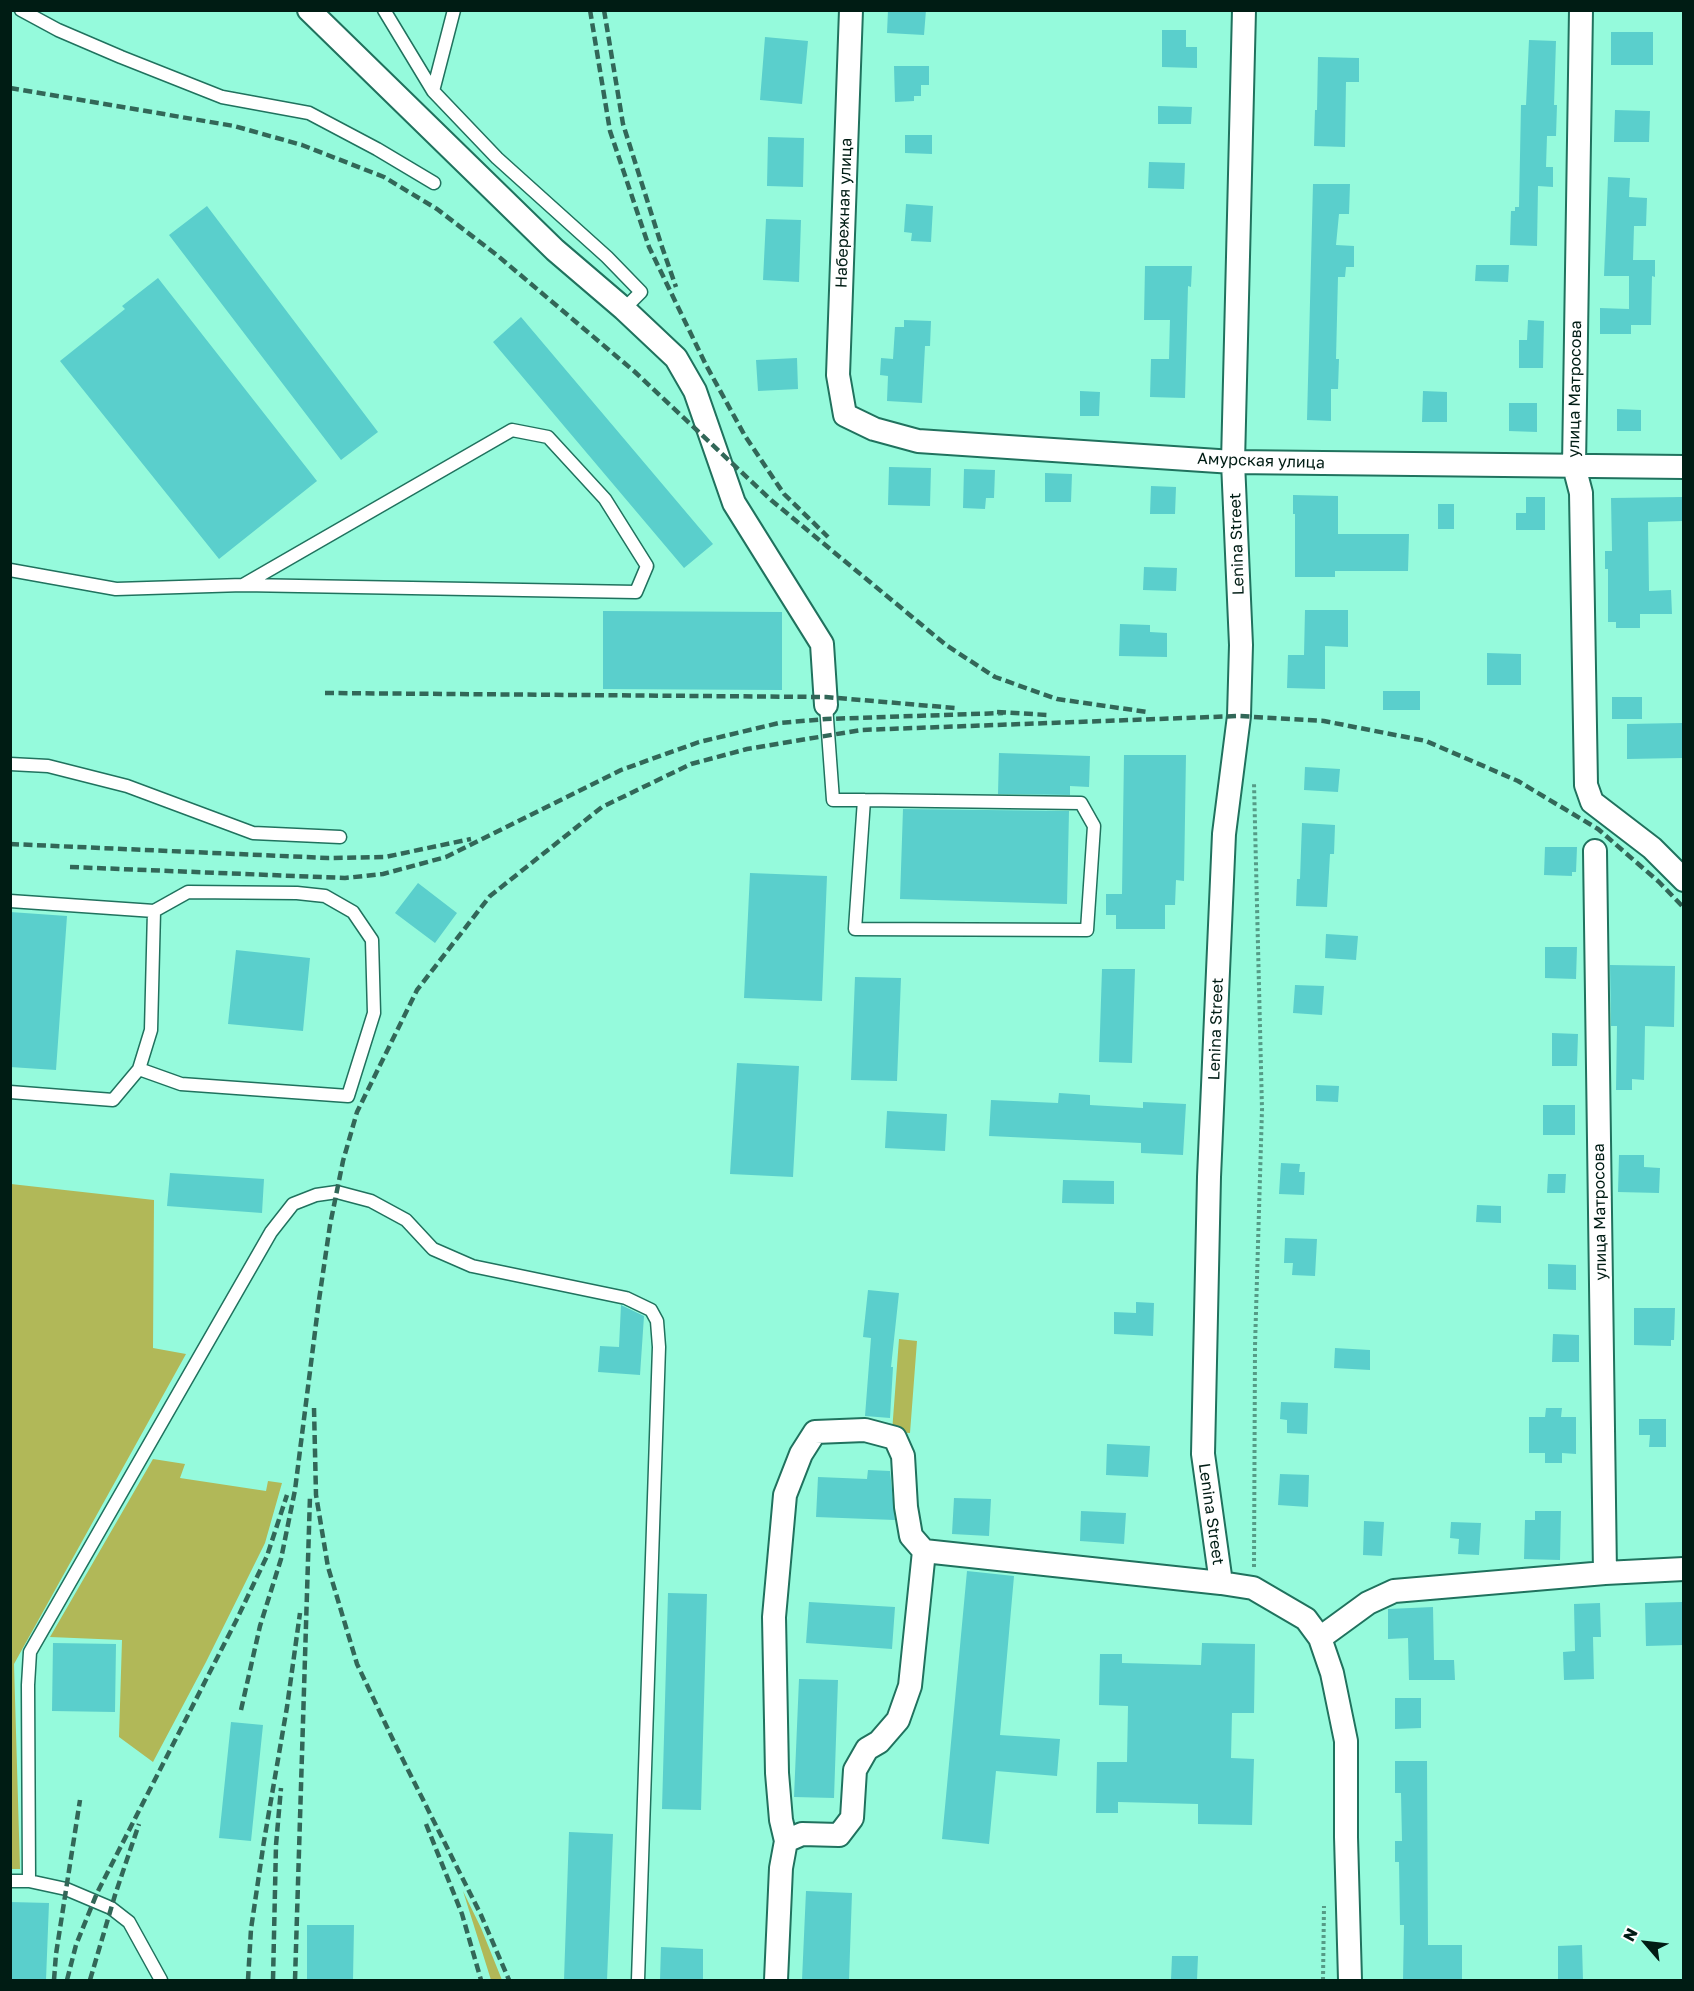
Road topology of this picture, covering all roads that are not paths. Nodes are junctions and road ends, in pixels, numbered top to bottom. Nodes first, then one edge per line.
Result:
1 (21, 10) edge
2 (309, 10) edge
3 (384, 10) edge
4 (454, 10) edge
5 (851, 10) edge
6 (1244, 10) edge
7 (1581, 10) edge
8 (433, 91) junction
9 (434, 183) dead end
10 (624, 309) junction
11 (845, 415) joint
12 (1233, 462) junction
13 (1574, 466) junction
14 (1683, 467) edge
15 (10, 570) edge
16 (243, 585) junction
17 (826, 705) joint
18 (10, 764) edge
19 (864, 800) junction
20 (340, 837) dead end
21 (1595, 851) dead end
22 (1683, 880) edge
23 (10, 901) edge
24 (154, 910) junction
25 (139, 1069) junction
26 (10, 1092) edge
27 (924, 1551) junction
28 (1683, 1569) edge
29 (1605, 1573) junction
30 (1221, 1583) junction
31 (1320, 1638) junction
32 (786, 1841) junction
33 (10, 1881) edge
34 (29, 1881) junction
35 (161, 1980) edge
36 (638, 1980) edge
37 (776, 1980) edge
38 (1350, 1980) edge

1 - 9 lane
2 - 10 street
3 - 8 lane
4 - 8 lane
5 - 11 street, Набережная улица
6 - 12 street, Lenina Street
7 - 13 street, улица Матросова
8 - 10 lane
10 - 17 street
11 - 12 street, Амурская улица
12 - 13 street, Амурская улица
12 - 30 street, Lenina Street
13 - 14 street, Амурская улица
13 - 22 street, улица Матросова
15 - 16 lane
16 - 16 lane
17 - 19 lane
18 - 20 lane
19 - 19 lane
21 - 29 street, улица Матросова
23 - 24 lane
24 - 25 lane
24 - 25 lane
25 - 26 lane
27 - 30 street
27 - 32 street
27 - 32 street
28 - 29 street
29 - 31 street
30 - 31 street, Lenina Street
31 - 38 street, Lenina Street
32 - 37 street
33 - 34 lane
34 - 35 lane
34 - 36 lane

